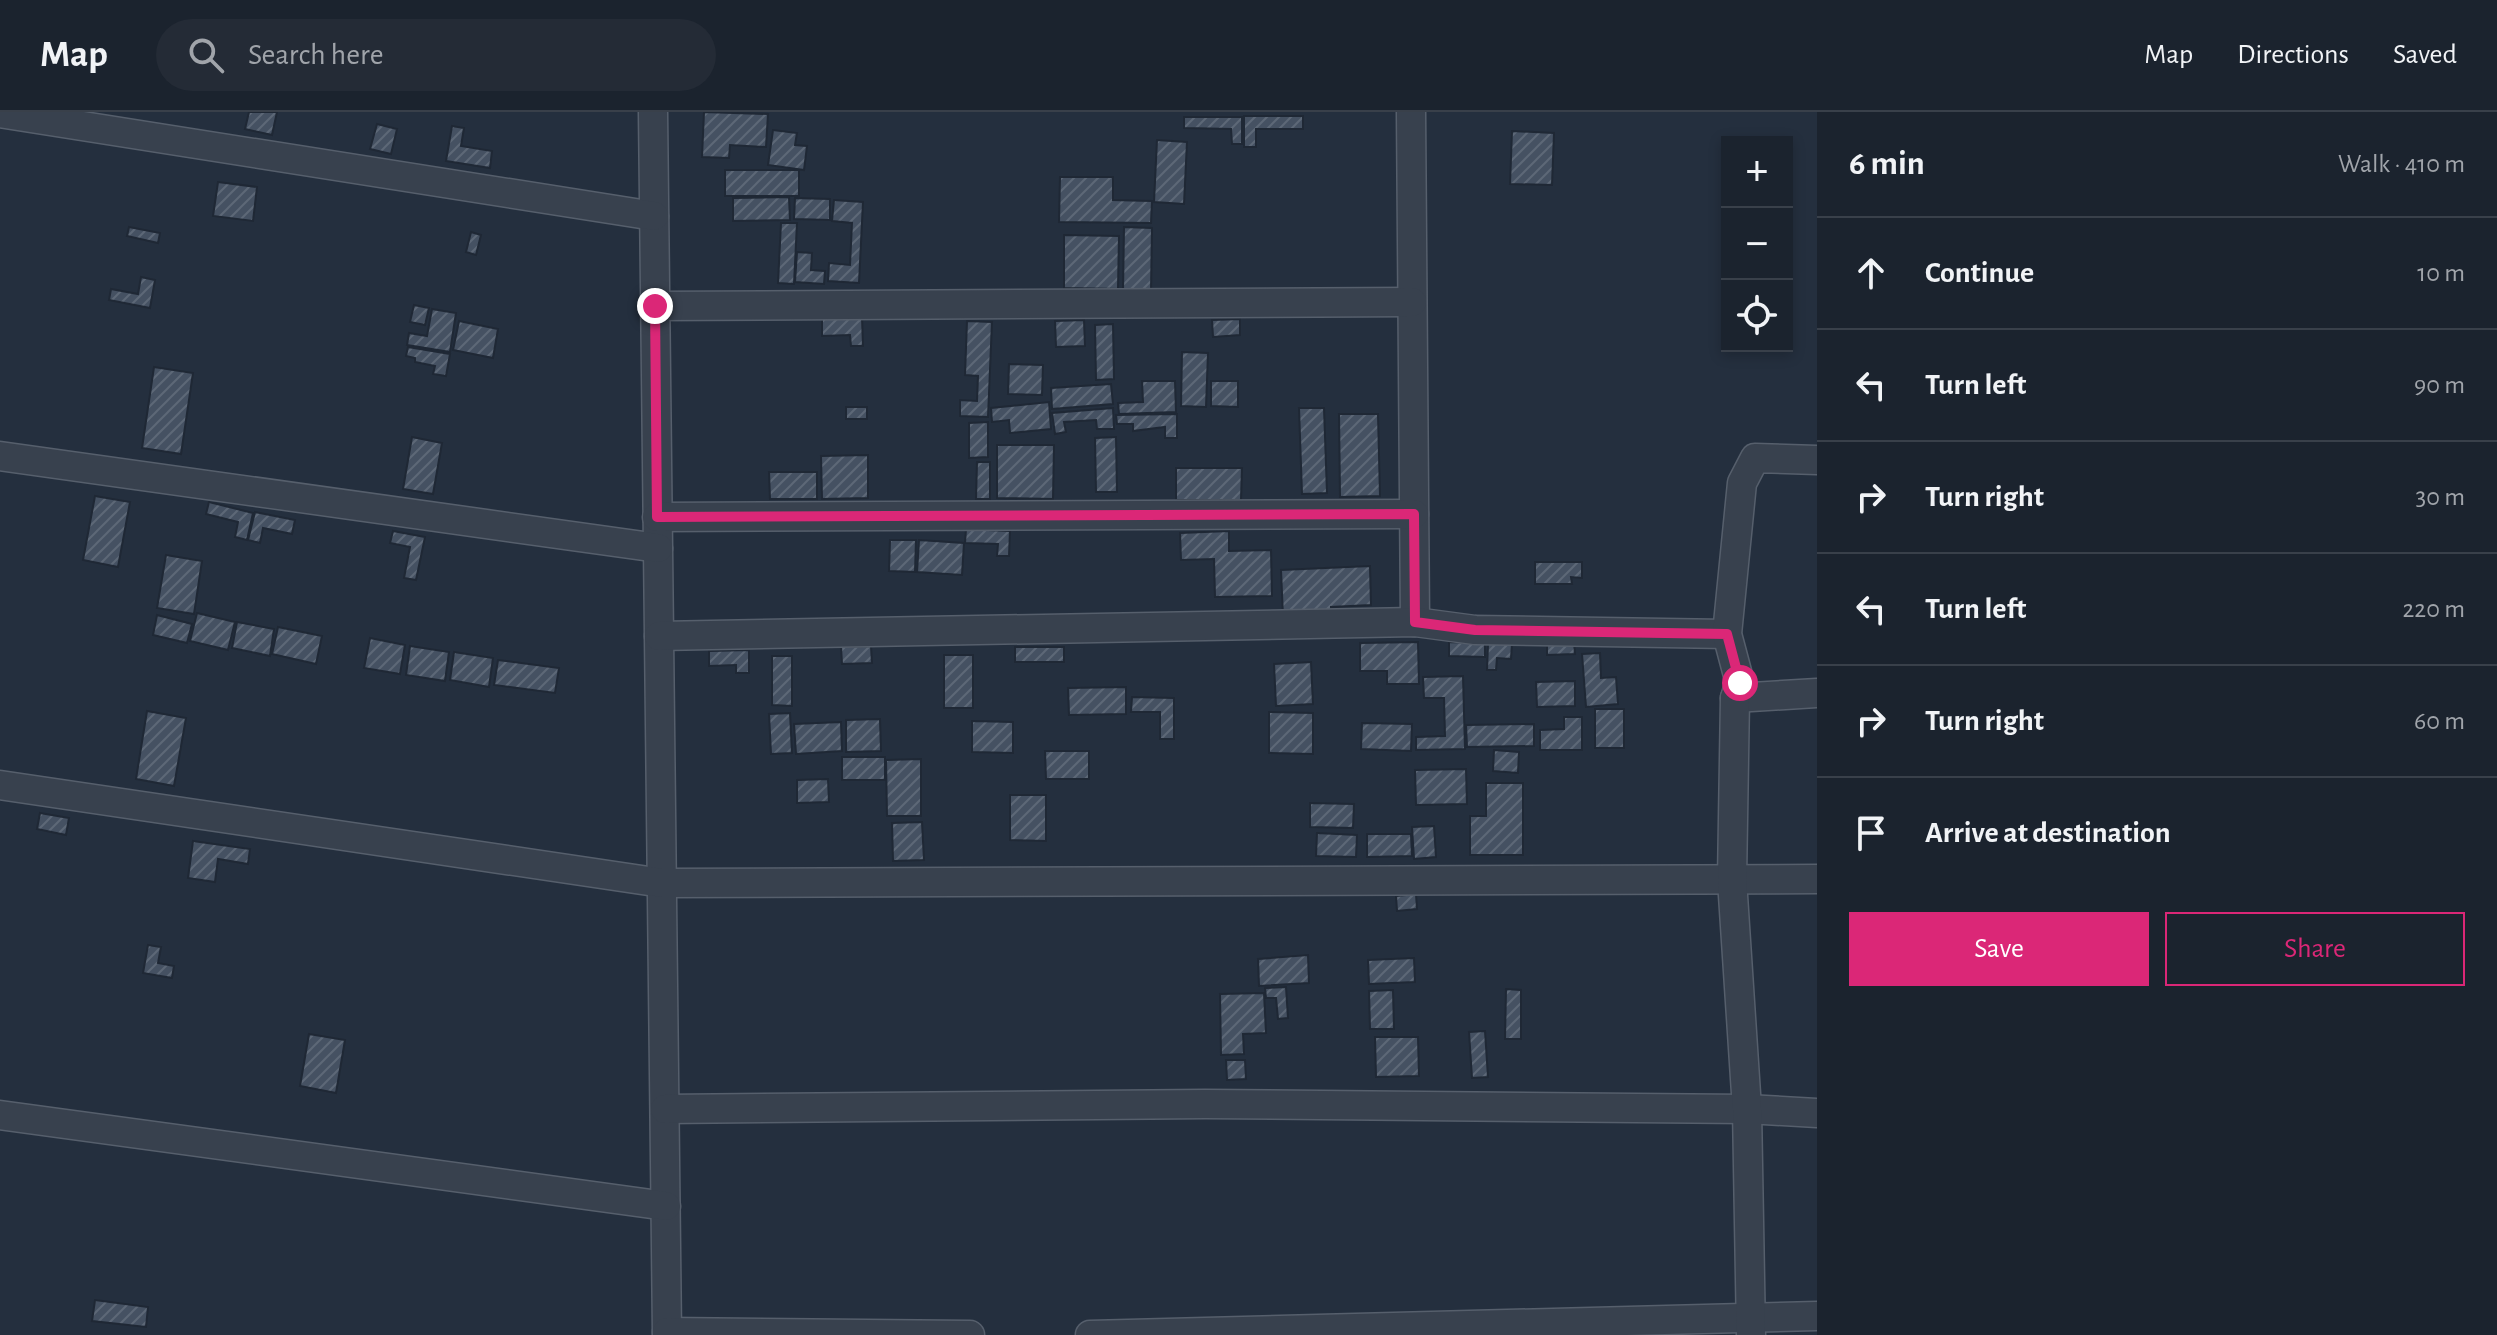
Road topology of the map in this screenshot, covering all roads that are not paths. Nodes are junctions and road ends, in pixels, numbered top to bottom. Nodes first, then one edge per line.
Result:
1 (653, 112) edge
2 (1411, 112) edge
3 (0, 113) edge
4 (654, 216) junction
5 (1412, 302) junction
6 (655, 306) junction
7 (0, 456) edge
8 (1817, 460) edge
9 (1414, 514) junction
10 (657, 517) junction
11 (658, 548) junction
12 (1415, 622) junction
13 (1727, 634) junction
14 (659, 636) junction
15 (1817, 693) edge
16 (1735, 698) junction
17 (0, 785) edge
18 (1817, 879) edge
19 (1732, 880) junction
20 (662, 883) junction
21 (665, 1109) junction
22 (1747, 1109) junction
23 (1817, 1113) edge
24 (0, 1115) edge
25 (666, 1206) junction
26 (1817, 1316) edge
27 (1751, 1327) edge
28 (667, 1334) edge
29 (970, 1335) edge
30 (1090, 1335) edge

1 - 4 street
2 - 5 street
3 - 4 street
4 - 6 street
5 - 6 street
5 - 9 street
6 - 10 street
7 - 11 street
8 - 13 street
9 - 10 street
9 - 12 street
10 - 11 street
11 - 14 street
12 - 13 street
12 - 14 street
13 - 16 street
14 - 20 street
15 - 16 street
16 - 19 street
17 - 20 street
18 - 19 street
19 - 20 street
19 - 22 street
20 - 21 street
21 - 22 street
21 - 25 street
22 - 23 street
22 - 27 street
24 - 25 street
25 - 28 street
26 - 27 street
27 - 30 street
28 - 29 street

